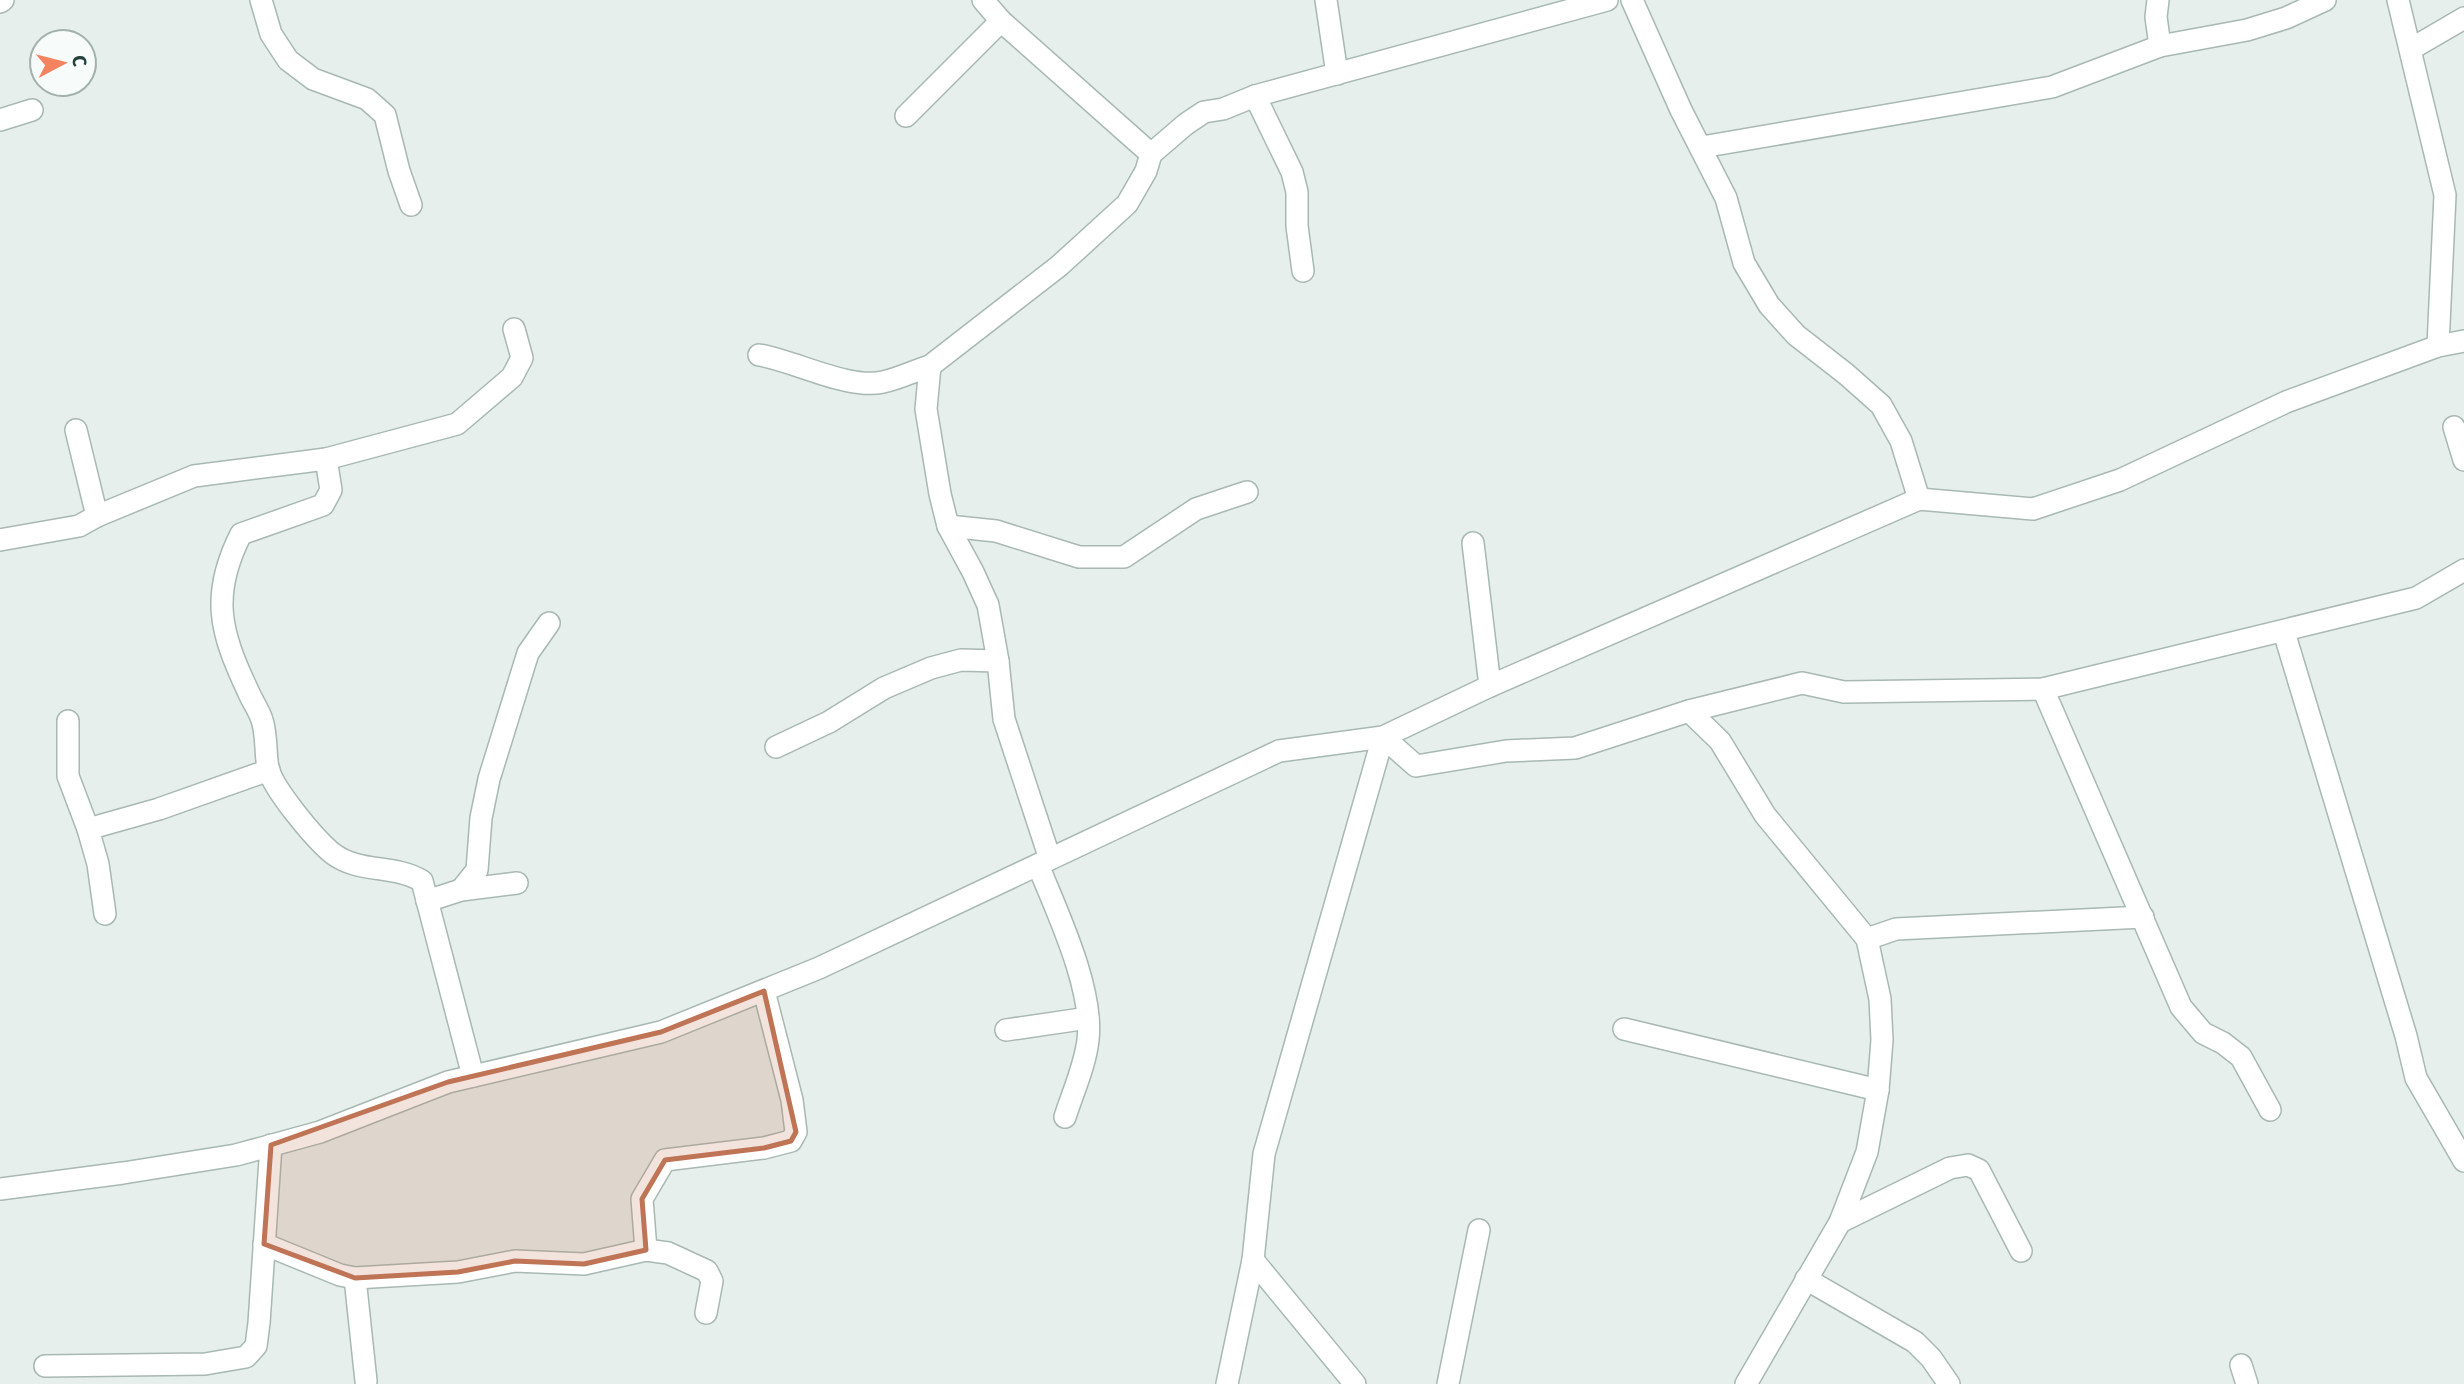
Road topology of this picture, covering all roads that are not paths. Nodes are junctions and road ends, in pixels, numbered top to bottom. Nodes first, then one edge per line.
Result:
1 (261, 0) edge
2 (983, 0) edge
3 (1326, 0) edge
4 (1607, 0) edge
5 (1632, 0) edge
6 (2158, 0) edge
7 (2325, 0) edge
8 (2398, 0) edge
9 (2464, 18) edge
10 (1001, 21) junction
11 (2160, 46) junction
12 (2412, 49) junction
13 (1337, 74) junction
14 (1255, 96) junction
15 (32, 110) dead end
16 (906, 116) dead end
17 (0, 120) edge
18 (1702, 147) junction
19 (1151, 154) junction
20 (411, 205) dead end
21 (1303, 271) dead end
22 (514, 329) dead end
23 (2464, 341) edge
24 (2438, 346) junction
25 (759, 355) dead end
26 (930, 366) junction
27 (2454, 427) dead end
28 (76, 430) dead end
29 (326, 459) junction
30 (2464, 460) edge
31 (1247, 492) dead end
32 (1919, 499) junction
33 (97, 516) junction
34 (948, 526) junction
35 (0, 540) edge
36 (1473, 544) dead end
37 (2464, 570) edge
38 (549, 622) dead end
39 (2284, 632) junction
40 (998, 661) junction
41 (1490, 686) junction
42 (2043, 690) junction
43 (1689, 711) junction
44 (68, 721) dead end
45 (1383, 737) junction
46 (776, 747) dead end
47 (269, 770) junction
48 (88, 829) junction
49 (1044, 862) junction
50 (517, 883) dead end
51 (461, 890) junction
52 (427, 901) junction
53 (105, 914) dead end
54 (2143, 917) junction
55 (1867, 939) junction
56 (764, 991) junction
57 (1088, 1018) junction
58 (1625, 1029) dead end
59 (1006, 1030) dead end
60 (473, 1076) junction
61 (1878, 1090) junction
62 (2270, 1110) dead end
63 (1065, 1117) dead end
64 (271, 1145) junction
65 (2464, 1161) edge
66 (0, 1189) edge
67 (1840, 1222) junction
68 (1479, 1230) dead end
69 (264, 1244) junction
70 (646, 1250) junction
71 (2021, 1251) dead end
72 (1253, 1260) junction
73 (355, 1278) junction
74 (1806, 1279) junction
75 (706, 1313) dead end
76 (46, 1366) dead end
77 (366, 1381) dead end
78 (1227, 1384) edge
79 (1355, 1384) edge
80 (1448, 1384) edge
81 (1746, 1384) edge
82 (1949, 1384) edge

1 - 20 street
2 - 10 street
3 - 13 street
4 - 13 street
5 - 18 street
6 - 11 street
7 - 11 street
8 - 12 street
9 - 12 street
10 - 16 street
10 - 19 street
11 - 18 street
12 - 24 street
13 - 14 street
14 - 19 street
14 - 21 street
15 - 17 street
18 - 32 street
19 - 26 street
22 - 29 street
23 - 24 street
24 - 32 street
25 - 26 street
26 - 34 street
27 - 30 street
28 - 33 street
29 - 33 street
29 - 47 street
31 - 34 street
32 - 41 street
33 - 35 street
34 - 40 street
36 - 41 street
37 - 39 street
38 - 51 street
39 - 42 street
39 - 65 street
40 - 46 street
40 - 49 street
41 - 45 street
42 - 43 street
42 - 54 street
43 - 45 street
43 - 55 street
44 - 48 street
45 - 49 street
45 - 72 street
47 - 48 street
47 - 52 street
48 - 53 street
49 - 56 street
49 - 57 street
50 - 51 street
51 - 52 street
52 - 60 street
54 - 55 street
54 - 62 street
55 - 61 street
56 - 60 street
56 - 70 street
57 - 59 street
57 - 63 street
58 - 61 street
60 - 64 street
61 - 67 street
64 - 66 street
64 - 69 street
67 - 71 street
67 - 74 street
68 - 80 street
69 - 73 street
69 - 76 street
70 - 73 street
70 - 75 street
72 - 78 street
72 - 79 street
73 - 77 street
74 - 81 street
74 - 82 street

